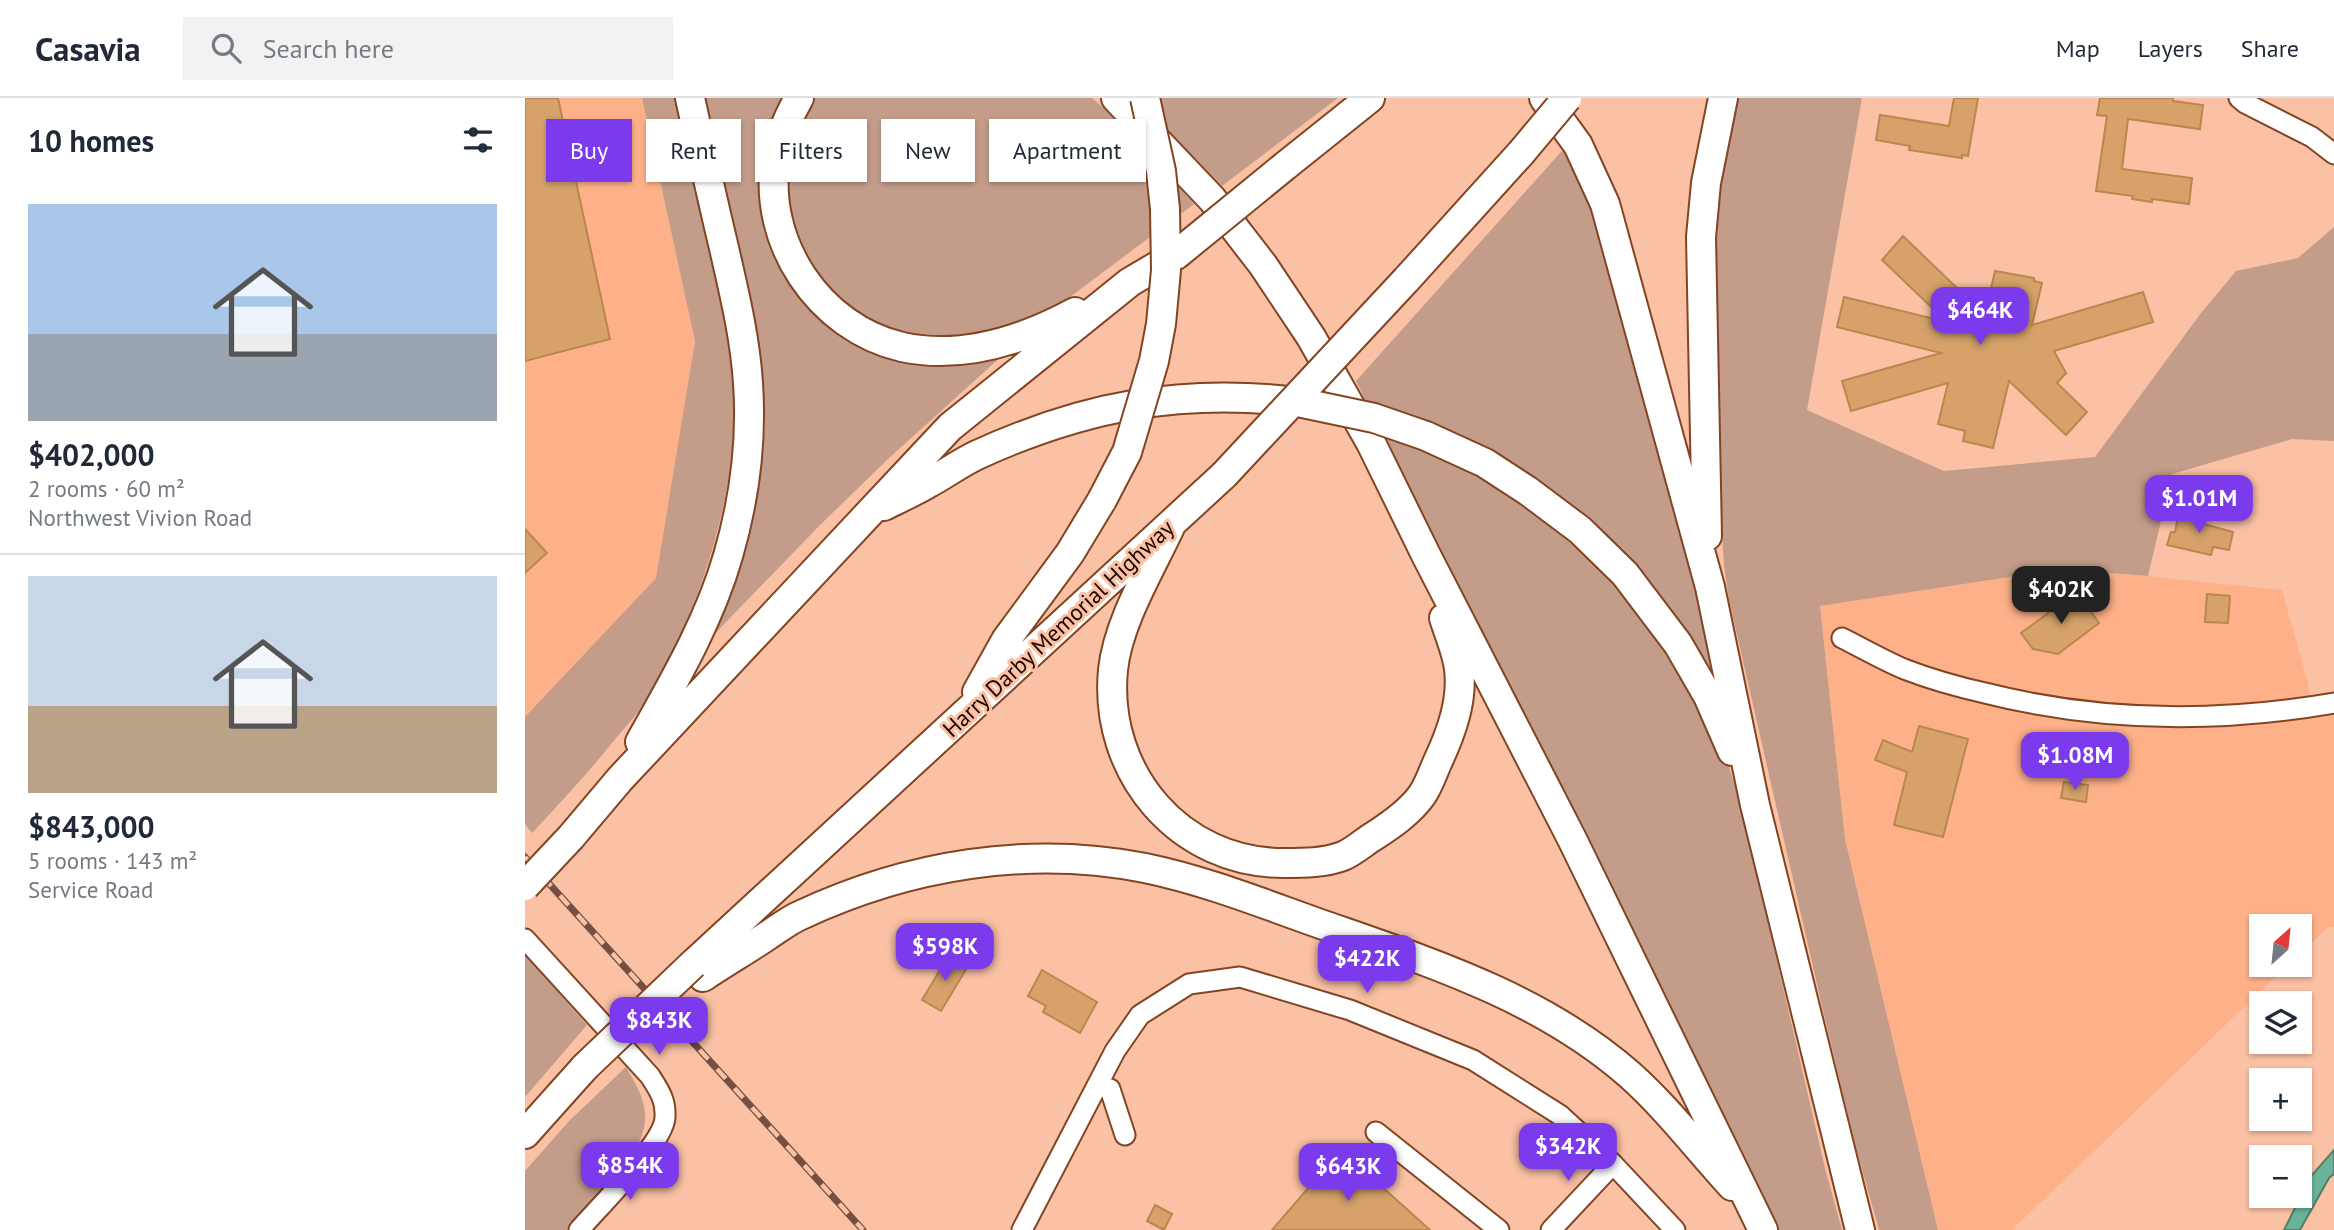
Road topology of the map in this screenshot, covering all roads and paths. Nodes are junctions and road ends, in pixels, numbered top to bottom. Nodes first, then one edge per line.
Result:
1 (690, 98) edge
2 (799, 98) edge
3 (1116, 98) edge
4 (1145, 98) edge
5 (1370, 98) edge
6 (1544, 98) edge
7 (1567, 98) edge
8 (1723, 98) edge
9 (2239, 98) edge
10 (2334, 154) edge
11 (1130, 282) junction
12 (866, 515) junction
13 (1173, 523) junction
14 (1426, 555) junction
15 (1710, 587) junction
16 (1842, 638) dead end
17 (2334, 703) edge
18 (966, 713) junction
19 (620, 779) junction
20 (1755, 805) junction
21 (525, 886) edge
22 (525, 939) edge
23 (698, 970) junction
24 (1098, 1085) junction
25 (1376, 1132) dead end
26 (525, 1134) edge
27 (1125, 1135) dead end
28 (1613, 1164) junction
29 (1757, 1218) edge
30 (579, 1230) edge
31 (1022, 1230) edge
32 (1499, 1230) edge
33 (1551, 1230) edge
34 (1675, 1230) edge
35 (1860, 1230) edge

1 - 19 highway
2 - 11 highway
3 - 14 highway
4 - 18 highway, bridge
5 - 11 highway, bridge
6 - 15 highway
7 - 13 highway, Harry Darby Memorial Highway, bridge
8 - 15 highway
9 - 10 street
11 - 12 highway
12 - 19 highway
12 - 20 highway, bridge
13 - 14 highway
13 - 18 highway, Harry Darby Memorial Highway
14 - 29 highway
15 - 20 highway
16 - 17 street
18 - 23 highway, Harry Darby Memorial Highway
19 - 21 highway, bridge
20 - 35 highway
22 - 30 street
23 - 26 highway, Harry Darby Memorial Highway, bridge
23 - 29 highway
24 - 27 street
24 - 28 street
24 - 31 street
25 - 32 street
28 - 33 street
28 - 34 street

